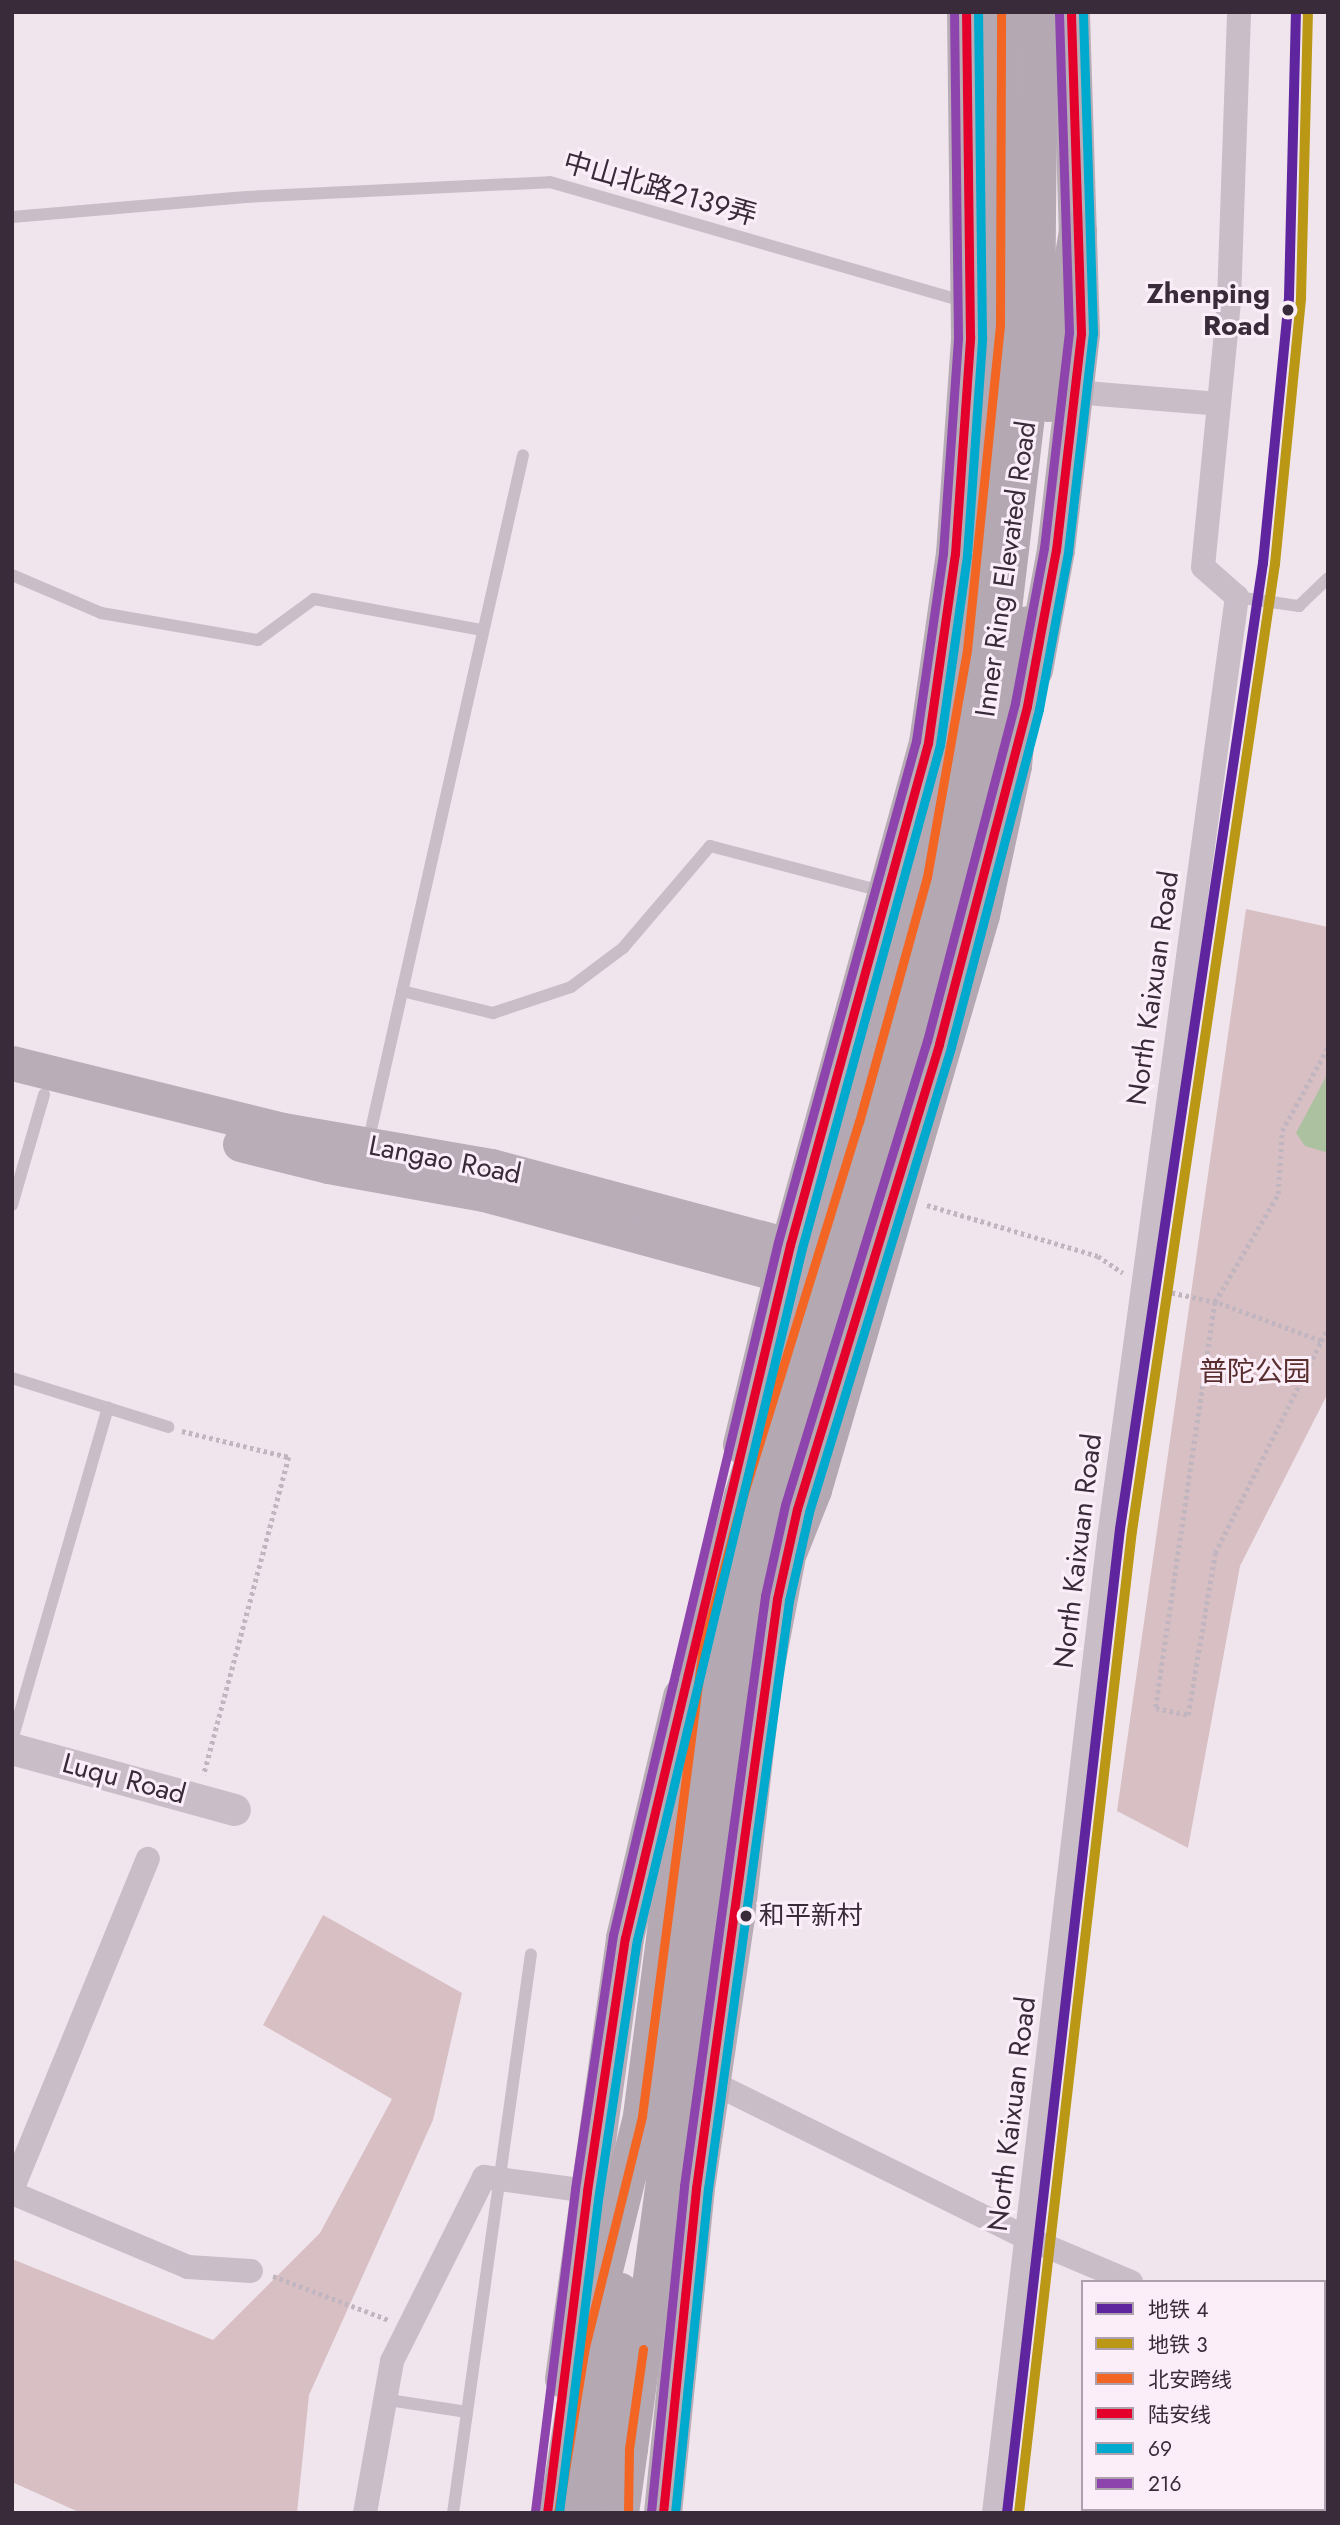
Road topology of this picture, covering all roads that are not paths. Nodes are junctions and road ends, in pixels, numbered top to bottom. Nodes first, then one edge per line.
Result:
1 (966, 12) edge
2 (1001, 12) edge
3 (1039, 12) edge
4 (1072, 12) edge
5 (1239, 12) edge
6 (12, 217) edge
7 (1078, 231) joint
8 (969, 303) junction
9 (1061, 397) junction
10 (1219, 404) junction
11 (523, 455) dead end
12 (12, 575) edge
13 (1328, 578) edge
14 (1237, 597) junction
15 (482, 630) junction
16 (888, 893) junction
17 (402, 991) junction
18 (12, 1063) edge
19 (28, 1092) edge
20 (368, 1143) junction
21 (12, 1205) edge
22 (787, 1260) junction
23 (869, 1284) junction
24 (12, 1378) edge
25 (108, 1408) junction
26 (168, 1427) road end
27 (732, 1682) junction
28 (12, 1740) edge
29 (12, 1749) edge
30 (235, 1810) dead end
31 (148, 1859) dead end
32 (531, 1954) dead end
33 (610, 2033) junction
34 (710, 2082) junction
35 (642, 2116) junction
36 (499, 2179) junction
37 (12, 2191) edge
38 (587, 2191) junction
39 (1027, 2238) junction
40 (251, 2271) road end
41 (1126, 2280) edge
42 (382, 2399) junction
43 (467, 2412) junction
44 (629, 2449) junction
45 (365, 2513) edge
46 (453, 2513) edge
47 (547, 2513) edge
48 (558, 2513) edge
49 (591, 2513) edge
50 (621, 2513) edge
51 (628, 2513) edge
52 (663, 2513) edge
53 (994, 2513) edge

1 - 8 main road
2 - 35 highway, Inner Ring Elevated Road, bridge
3 - 27 highway, Inner Ring Elevated Road, bridge
4 - 7 main road
5 - 10 street
6 - 8 lane, 中山北路2139弄
7 - 9 highway
8 - 16 main road
9 - 10 street
9 - 23 main road
9 - 27 highway, bridge
10 - 14 street
11 - 15 lane
12 - 15 lane
13 - 14 lane
14 - 39 street, North Kaixuan Road
15 - 17 lane
16 - 17 lane
16 - 22 main road
17 - 20 lane
18 - 20 main road, Langao Road
19 - 21 lane
19 - 22 main road, Langao Road
20 - 22 main road, Langao Road
22 - 23 main road, Langao Road
22 - 33 main road
23 - 34 main road
24 - 25 lane
25 - 26 lane
25 - 28 lane
27 - 44 highway, Inner Ring Elevated Road, bridge
29 - 30 street, Luqu Road
31 - 37 street
32 - 36 lane
33 - 34 street
33 - 38 main road
34 - 39 street
34 - 52 main road
35 - 48 highway
35 - 49 highway, Inner Ring Elevated Road
36 - 38 street
36 - 42 street
36 - 43 lane
37 - 40 street
38 - 47 main road
39 - 41 street
39 - 53 street, North Kaixuan Road
42 - 43 lane
42 - 45 street
43 - 46 lane
44 - 50 highway, Inner Ring Elevated Road
44 - 51 highway

